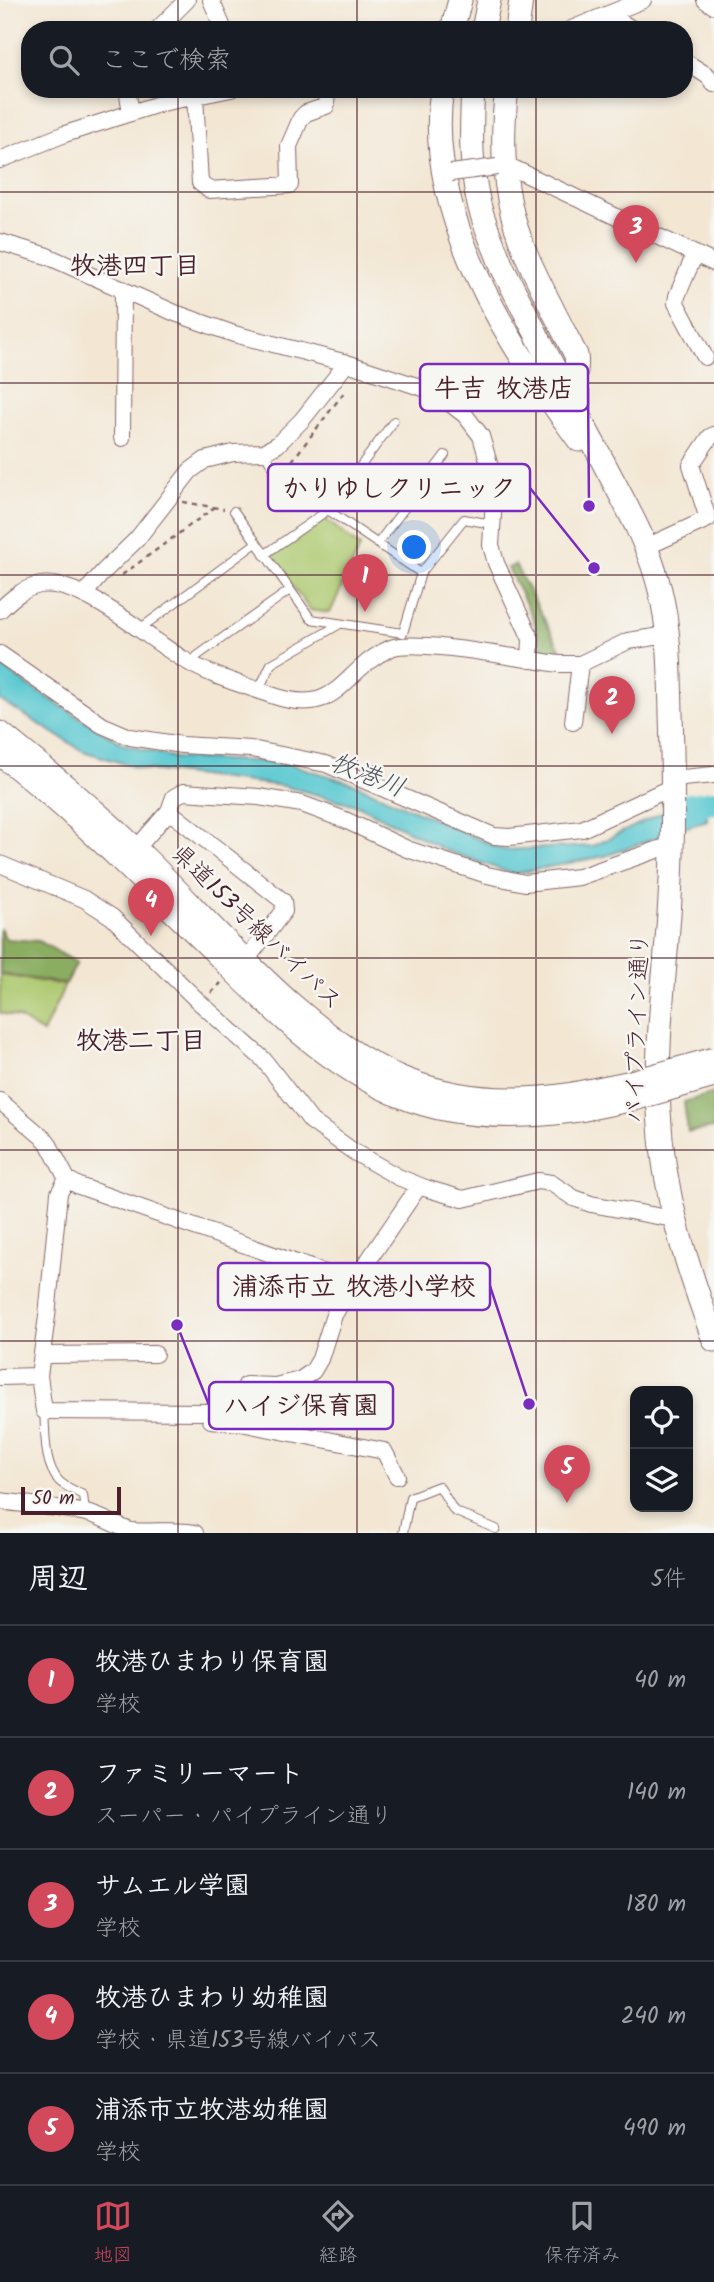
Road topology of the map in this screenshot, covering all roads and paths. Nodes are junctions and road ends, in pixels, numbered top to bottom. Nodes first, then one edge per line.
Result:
1 (187, 0) edge
2 (211, 0) edge
3 (460, 0) edge
4 (489, 0) edge
5 (521, 0) edge
6 (621, 0) edge
7 (643, 0) edge
8 (705, 0) edge
9 (714, 6) edge
10 (609, 15) junction
11 (166, 21) edge
12 (220, 21) edge
13 (454, 21) edge
14 (485, 21) edge
15 (518, 21) edge
16 (593, 21) edge
17 (619, 21) edge
18 (693, 67) edge
19 (714, 84) edge
20 (128, 98) edge
21 (187, 98) edge
22 (195, 98) edge
23 (326, 98) edge
24 (441, 98) edge
25 (473, 98) edge
26 (506, 98) edge
27 (131, 113) junction
28 (0, 160) edge
29 (501, 167) junction
30 (448, 174) junction
31 (0, 242) edge
32 (695, 254) junction
33 (714, 263) edge
34 (123, 289) junction
35 (705, 357) dead end
36 (347, 363) junction
37 (351, 383) dead end
38 (566, 391) junction
39 (394, 421) dead end
40 (714, 435) edge
41 (122, 438) dead end
42 (264, 453) junction
43 (598, 454) junction
44 (445, 455) dead end
45 (279, 477) junction
46 (168, 499) junction
47 (215, 507) junction
48 (328, 510) junction
49 (234, 511) joint
50 (492, 524) junction
51 (256, 542) junction
52 (377, 543) junction
53 (646, 547) junction
54 (264, 555) junction
55 (421, 573) junction
56 (88, 589) junction
57 (290, 590) junction
58 (0, 610) edge
59 (340, 624) junction
60 (145, 625) dead end
61 (668, 635) junction
62 (0, 654) edge
63 (197, 656) dead end
64 (530, 660) junction
65 (580, 664) junction
66 (262, 683) dead end
67 (573, 722) dead end
68 (0, 733) edge
69 (0, 754) edge
70 (714, 775) edge
71 (671, 786) junction
72 (169, 811) junction
73 (671, 840) junction
74 (130, 856) junction
75 (0, 864) edge
76 (239, 965) junction
77 (201, 1004) junction
78 (714, 1059) edge
79 (714, 1076) edge
80 (0, 1101) edge
81 (577, 1102) junction
82 (67, 1179) junction
83 (419, 1185) junction
84 (673, 1219) junction
85 (353, 1283) junction
86 (714, 1340) edge
87 (155, 1354) dead end
88 (42, 1355) junction
89 (39, 1376) junction
90 (0, 1377) edge
91 (44, 1411) junction
92 (241, 1423) junction
93 (397, 1476) dead end
94 (0, 1501) edge
95 (85, 1512) junction
96 (496, 1529) dead end
97 (195, 1533) edge
98 (403, 1533) edge

1 - 11 street
2 - 12 street
3 - 13 main road
4 - 14 main road
5 - 15 main road
6 - 10 street
7 - 10 street
8 - 9 street
10 - 16 street
10 - 17 street
18 - 19 street
20 - 27 street
21 - 27 street
22 - 23 street
24 - 30 main road
25 - 38 main road
26 - 29 main road
27 - 28 street
29 - 30 street, bridge
29 - 32 street
29 - 38 main road
30 - 43 main road
31 - 34 street
32 - 33 street
32 - 35 street
34 - 36 street
34 - 41 street
36 - 42 street
36 - 50 street
37 - 45 path
38 - 43 main road
39 - 48 lane
40 - 53 street
42 - 45 lane
42 - 46 street
43 - 53 main road
44 - 52 lane
45 - 48 lane
46 - 47 path
46 - 56 street
47 - 49 path
47 - 56 path
48 - 52 lane
48 - 54 lane
49 - 51 lane
50 - 55 lane
50 - 64 street
51 - 54 lane
51 - 60 lane
52 - 55 lane
53 - 61 main road
54 - 57 lane
55 - 59 lane
56 - 58 street
56 - 64 street
57 - 59 lane
57 - 63 lane
59 - 66 lane
61 - 65 street
61 - 71 main road
62 - 71 street
64 - 65 street
65 - 67 street
68 - 74 main road, 県道153号線バイパス
69 - 74 main road, 県道153号線バイパス
70 - 71 street
71 - 73 main road, パイプライン通り
72 - 73 street
72 - 74 street
72 - 76 street
73 - 84 main road, パイプライン通り
74 - 76 main road, 県道153号線バイパス
75 - 77 street
76 - 77 path
76 - 81 main road, 県道153号線バイパス
77 - 83 street
78 - 81 main road, 県道153号線バイパス, bridge
79 - 81 main road, 県道153号線バイパス, bridge
80 - 82 street
82 - 85 street
82 - 88 street
83 - 84 street
83 - 85 street
84 - 86 main road, パイプライン通り
85 - 92 street
87 - 88 street
88 - 89 street
89 - 90 street
89 - 91 street
91 - 92 street
91 - 95 lane
92 - 93 street
94 - 95 street
95 - 97 street
96 - 98 lane

